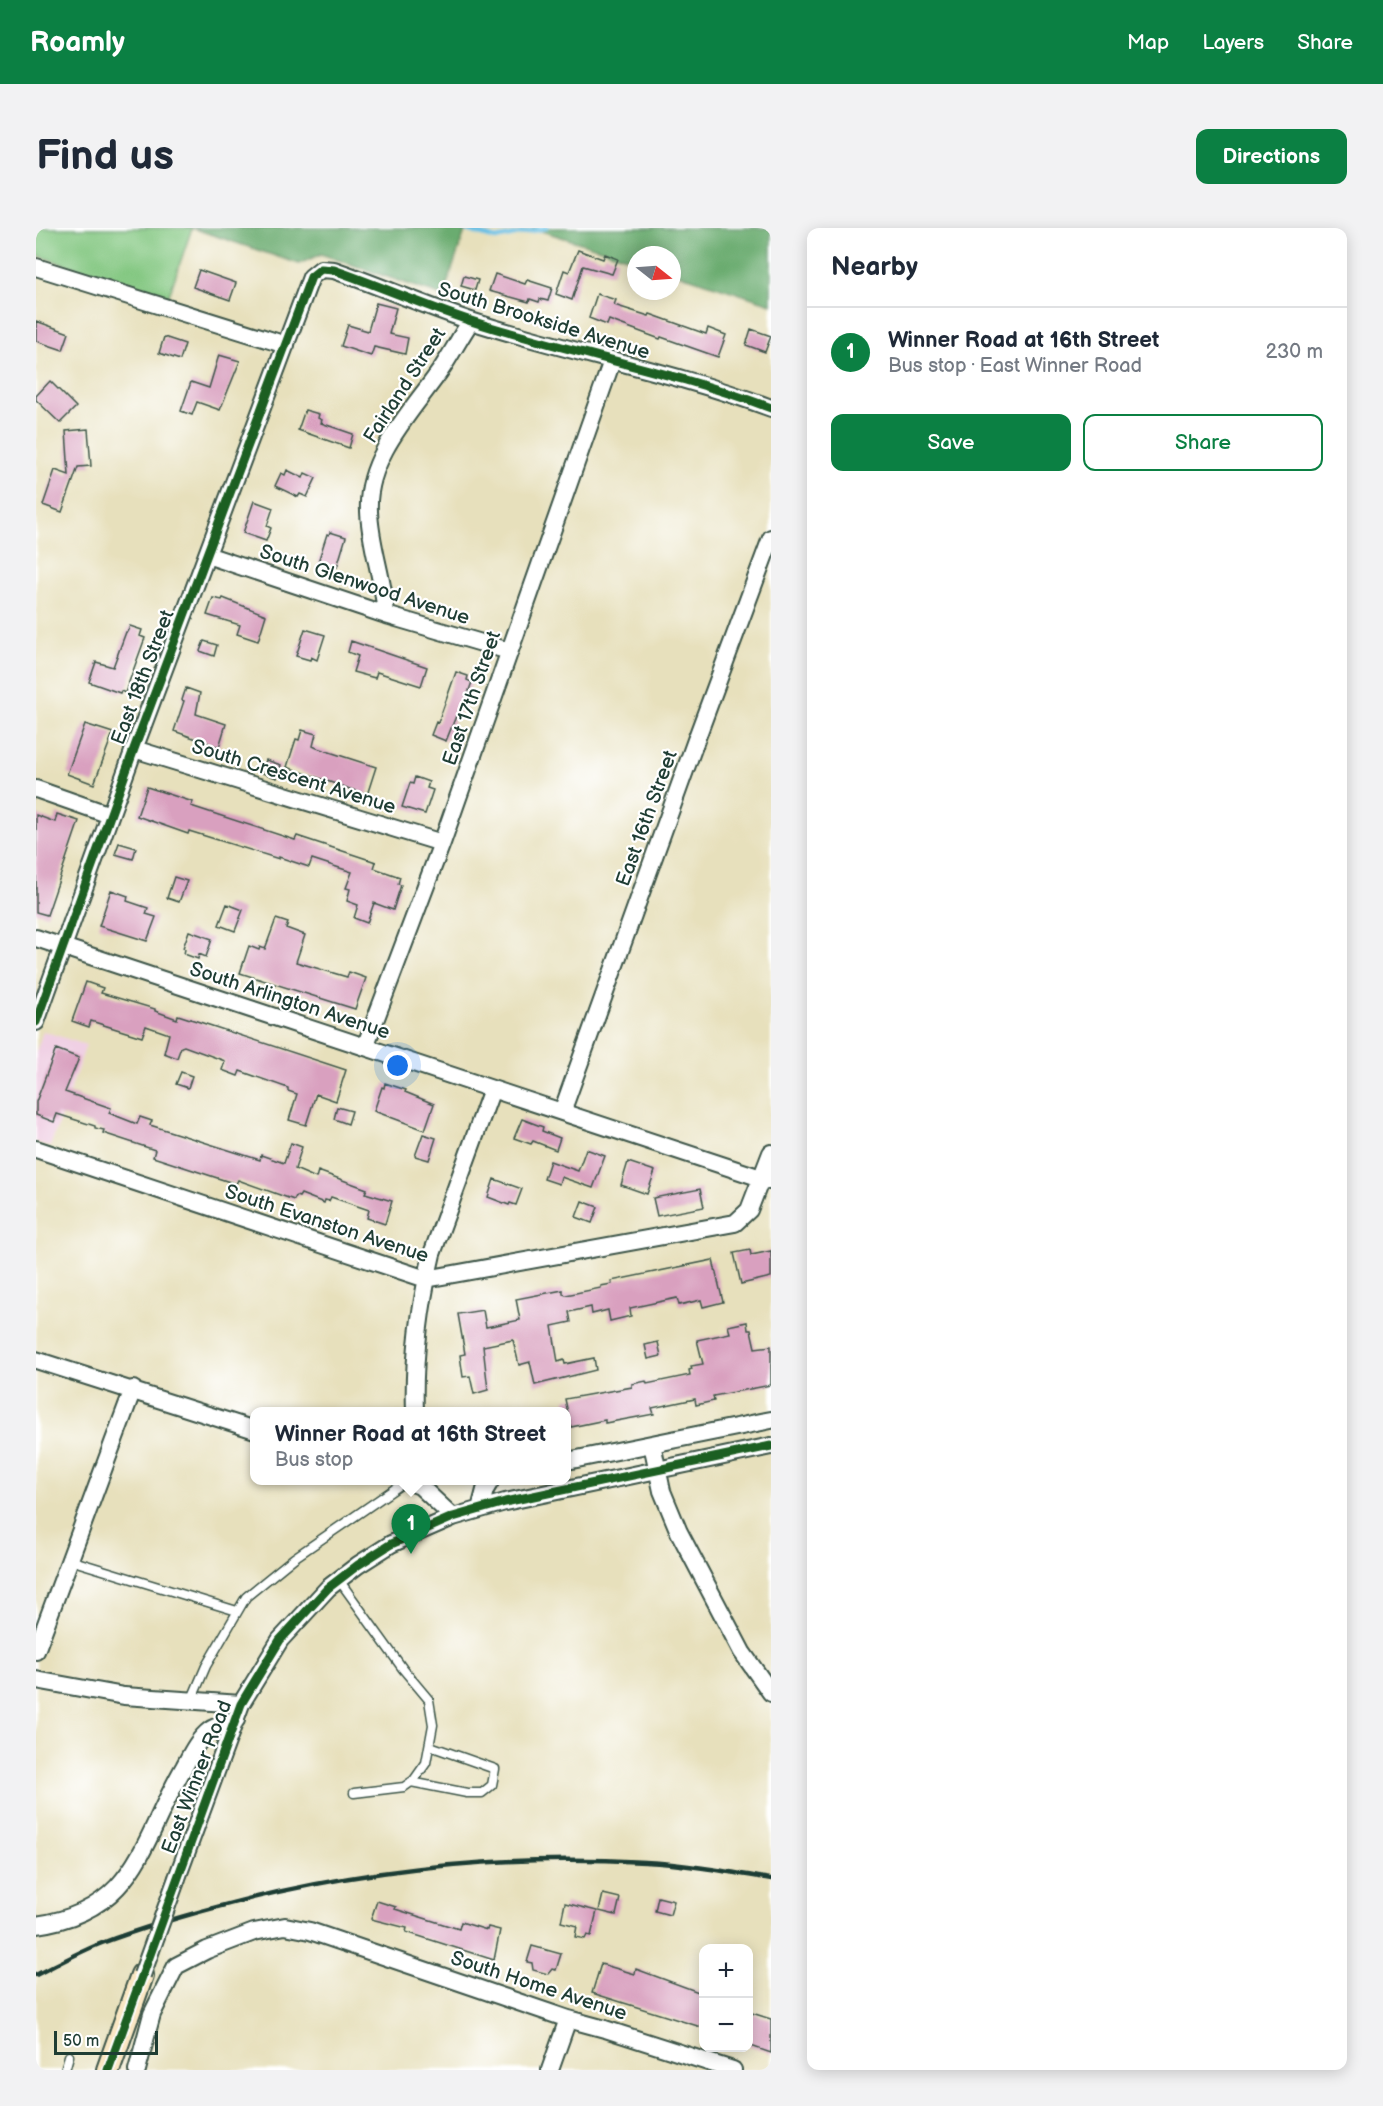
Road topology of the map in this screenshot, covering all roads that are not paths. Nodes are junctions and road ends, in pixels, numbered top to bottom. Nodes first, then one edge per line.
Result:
1 (36, 267) edge
2 (471, 321) junction
3 (286, 345) junction
4 (612, 361) junction
5 (771, 408) edge
6 (771, 538) edge
7 (207, 555) junction
8 (386, 615) junction
9 (509, 651) junction
10 (134, 749) junction
11 (36, 789) edge
12 (110, 815) junction
13 (442, 843) junction
14 (36, 938) edge
15 (63, 947) junction
16 (36, 1022) edge
17 (365, 1047) junction
18 (492, 1089) junction
19 (562, 1112) junction
20 (36, 1149) edge
21 (771, 1153) edge
22 (766, 1179) edge
23 (426, 1279) junction
24 (36, 1360) edge
25 (133, 1389) junction
26 (415, 1407) edge
27 (771, 1420) edge
28 (250, 1428) edge
29 (652, 1444) junction
30 (771, 1446) edge
31 (571, 1460) edge
32 (657, 1470) junction
33 (407, 1485) edge
34 (416, 1485) edge
35 (488, 1485) edge
36 (480, 1509) junction
37 (453, 1517) junction
38 (70, 1560) junction
39 (339, 1580) junction
40 (237, 1611) junction
41 (36, 1651) edge
42 (763, 1672) edge
43 (36, 1680) edge
44 (771, 1693) edge
45 (191, 1701) junction
46 (238, 1712) junction
47 (430, 1746) junction
48 (411, 1782) junction
49 (354, 1793) dead end
50 (36, 1925) edge
51 (142, 1975) joint
52 (568, 2019) junction
53 (69, 2056) dead end
54 (65, 2070) edge
55 (108, 2070) edge
56 (137, 2070) edge
57 (550, 2070) edge
58 (733, 2070) edge

1 - 3 street
2 - 3 street, South Brookside Avenue
2 - 4 street, South Brookside Avenue
2 - 8 street, Fairland Street
3 - 7 street, East 18th Street
4 - 5 street, South Brookside Avenue
4 - 9 street, East 17th Street
6 - 19 street, East 16th Street
7 - 8 street, South Glenwood Avenue
7 - 10 street, East 18th Street
8 - 9 street, South Glenwood Avenue
9 - 13 street, East 17th Street
10 - 12 street, East 18th Street
10 - 13 street, South Crescent Avenue
11 - 12 street
12 - 15 street, East 18th Street
13 - 17 street, East 17th Street
14 - 15 street, South Arlington Avenue
15 - 16 street, East 18th Street
15 - 17 street, South Arlington Avenue
17 - 18 street, South Arlington Avenue
18 - 19 street, South Arlington Avenue
18 - 23 street
19 - 22 street, South Arlington Avenue
20 - 23 street, South Evanston Avenue
21 - 22 street, South Evanston Avenue
22 - 23 street, South Evanston Avenue
23 - 26 street
24 - 25 street
25 - 28 street
25 - 38 street
27 - 29 street
29 - 31 street
29 - 32 street
30 - 32 street, East Winner Road
32 - 36 street, East Winner Road
32 - 42 street
33 - 40 lane
34 - 37 street
35 - 36 street
36 - 37 street, East Winner Road
37 - 39 street, East Winner Road
38 - 40 lane
38 - 41 street
39 - 46 street, East Winner Road
39 - 47 lane
40 - 45 lane
42 - 44 street
43 - 45 street
45 - 46 street
46 - 50 street
46 - 51 street, East Winner Road, bridge
47 - 48 lane
47 - 48 lane
48 - 49 lane
51 - 55 street, East Winner Road
52 - 56 street, South Home Avenue
52 - 57 street
52 - 58 street, South Home Avenue
53 - 54 lane

